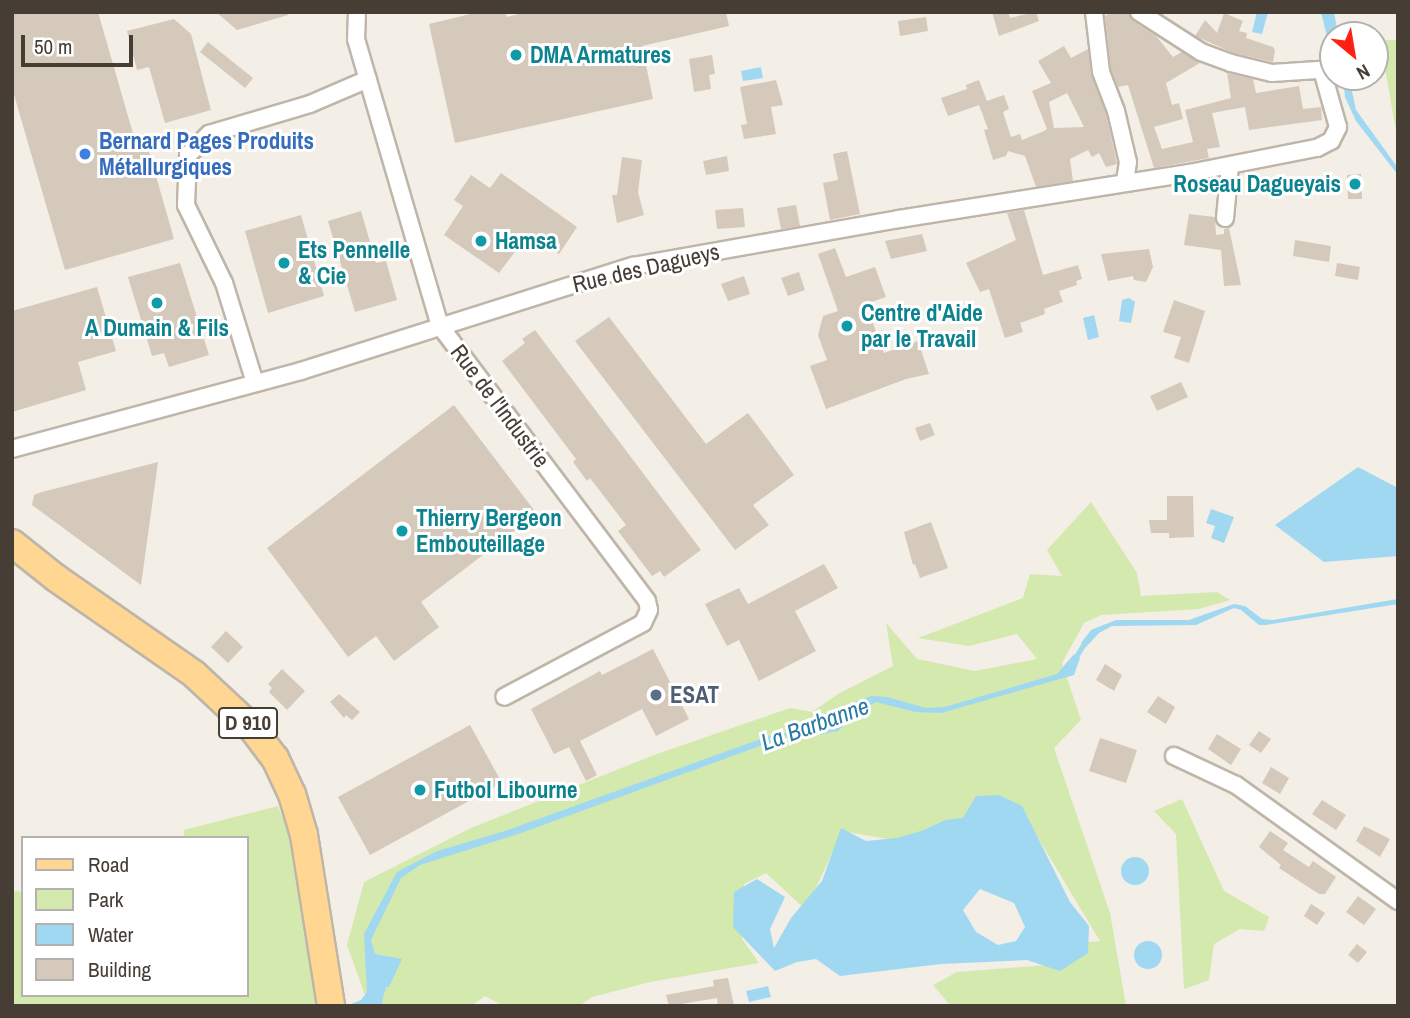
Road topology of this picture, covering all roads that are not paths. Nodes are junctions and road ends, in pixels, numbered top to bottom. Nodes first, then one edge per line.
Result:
1 (357, 12) edge
2 (1094, 12) edge
3 (1139, 12) edge
4 (1319, 70) edge
5 (368, 79) junction
6 (1331, 91) edge
7 (1230, 165) junction
8 (1125, 182) junction
9 (1225, 218) dead end
10 (440, 326) junction
11 (255, 383) junction
12 (12, 449) edge
13 (12, 543) edge
14 (503, 697) dead end
15 (1174, 756) dead end
16 (1398, 901) edge
17 (331, 1005) edge

1 - 5 street, Rue de l'Industrie
2 - 8 street
3 - 4 street
5 - 10 street, Rue de l'Industrie
5 - 11 street
6 - 7 street, Rue des Dagueys
7 - 8 street, Rue des Dagueys
7 - 9 street
8 - 10 street, Rue des Dagueys
10 - 11 street, Rue des Dagueys
10 - 14 street, Rue de l'Industrie
11 - 12 street, Rue des Dagueys
13 - 17 main road, D 910
15 - 16 street

